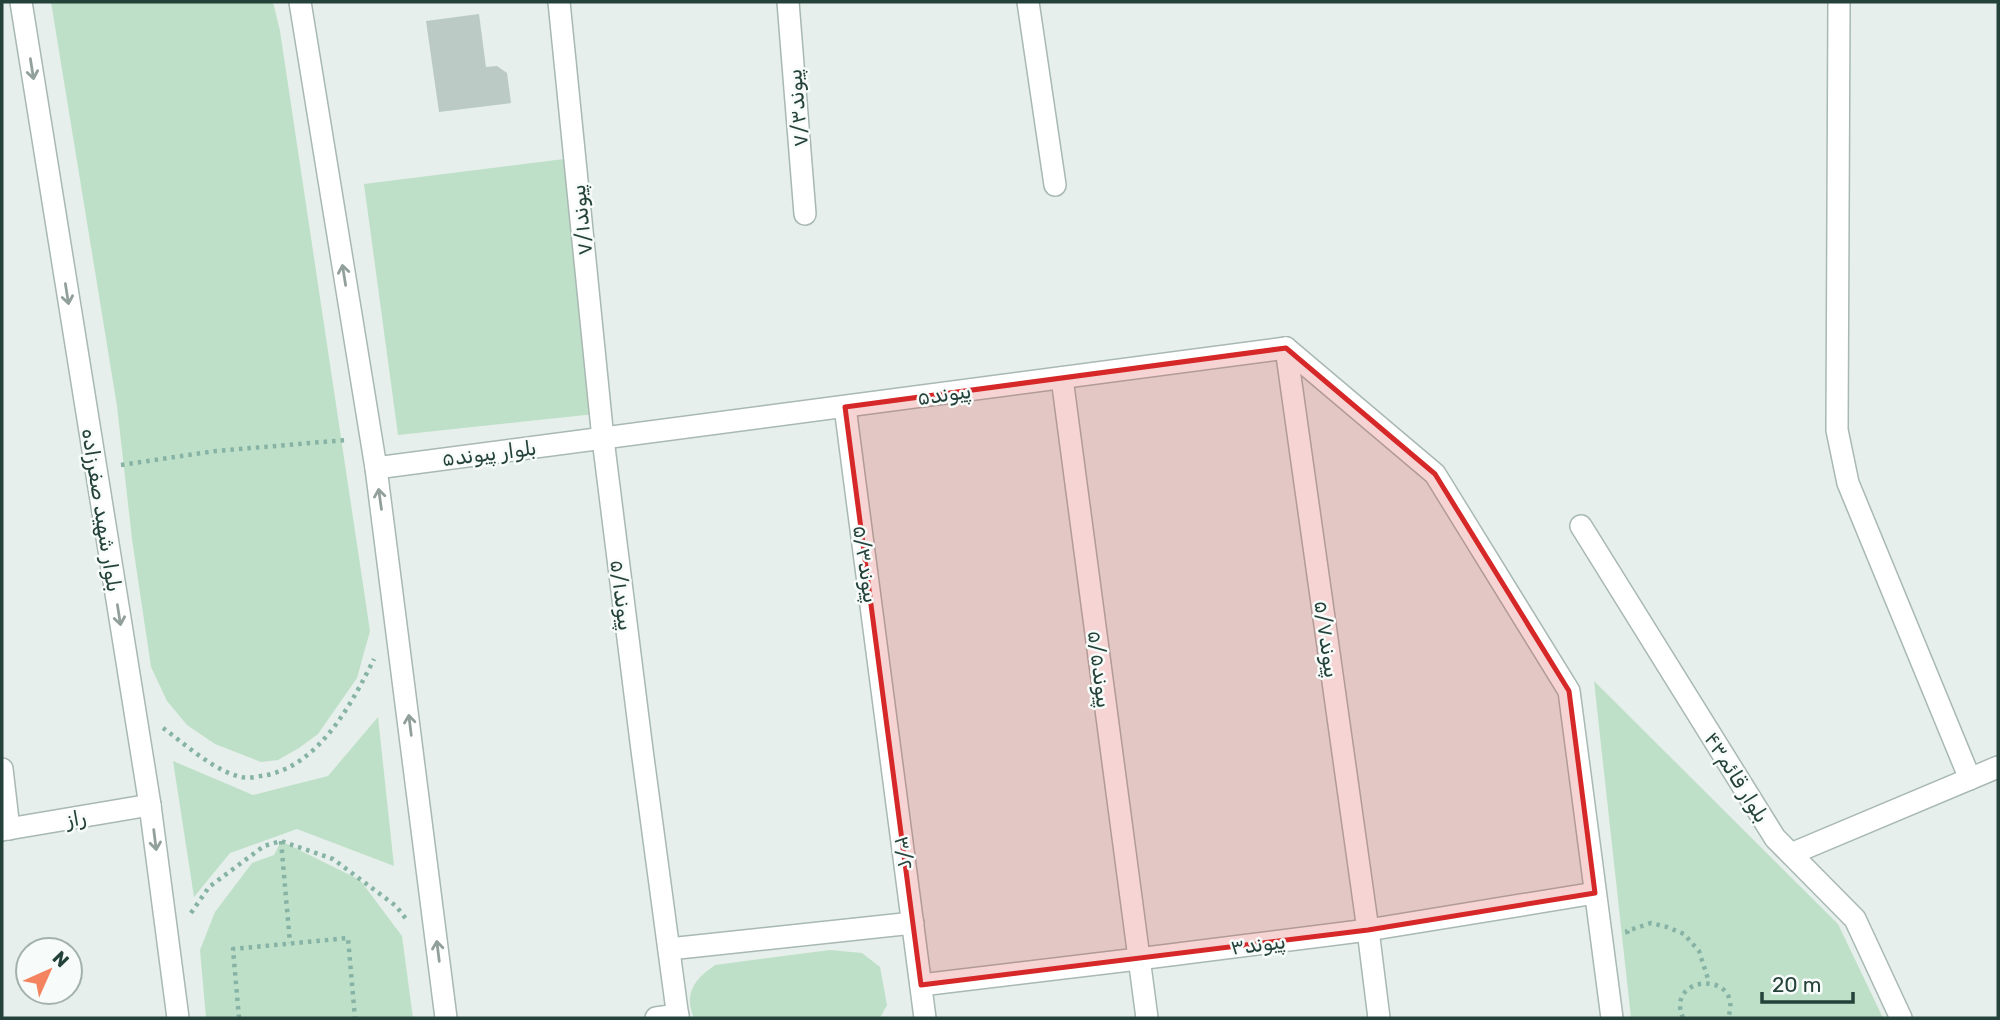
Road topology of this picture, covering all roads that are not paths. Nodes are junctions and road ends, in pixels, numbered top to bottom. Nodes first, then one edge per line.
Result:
1 (21, 2) edge
2 (300, 2) edge
3 (559, 2) edge
4 (788, 2) edge
5 (1028, 2) edge
6 (1839, 2) edge
7 (1055, 185) dead end
8 (806, 214) dead end
9 (1286, 348) junction
10 (1062, 378) junction
11 (845, 407) junction
12 (603, 439) junction
13 (376, 468) junction
14 (1581, 526) dead end
15 (887, 721) joint
16 (1998, 767) edge
17 (2, 769) edge
18 (1970, 779) junction
19 (150, 805) junction
20 (5, 830) edge
21 (1791, 854) junction
22 (1595, 893) junction
23 (913, 923) junction
24 (1368, 930) junction
25 (669, 949) junction
26 (1138, 960) junction
27 (921, 985) junction
28 (678, 1017) edge
29 (178, 1018) edge
30 (446, 1018) edge
31 (656, 1018) edge
32 (925, 1018) edge
33 (1147, 1018) edge
34 (1379, 1018) edge
35 (1612, 1018) edge
36 (1901, 1018) edge

1 -> 19 street, بلوار شهید صفرزاده
13 -> 2 street
3 - 12 street, پیوند۷/۱
4 - 8 street, پیوند۷/۳
5 - 7 street
6 - 18 street
9 - 10 street, پیوند۵
9 - 22 street
9 - 24 street, پیوند۵/۷
10 - 11 street, پیوند۵
10 - 26 street, پیوند۵/۵
11 - 12 street, پیوند۵
11 - 15 street, پیوند۵/۳
12 - 13 street, بلوار پیوند۵
12 - 25 street, پیوند۵/۱
30 -> 13 street
14 - 21 street, بلوار قائم۴۳
15 - 23 street, ۳/۲
16 - 18 street
17 - 20 street
18 - 21 street
19 - 20 street, راز
19 -> 29 street, بلوار شهید صفرزاده
21 - 36 street, بلوار قائم۴۳
22 - 24 street, پیوند۳
22 - 35 street
23 - 25 street
23 - 27 street, ۳/۲
24 - 26 street, پیوند۳
24 - 34 street, پیوند۵/۷
25 - 28 street, پیوند۵/۱
26 - 27 street, پیوند۳
26 - 33 street, پیوند۵/۵
27 - 32 street, ۳/۲
28 - 31 street

